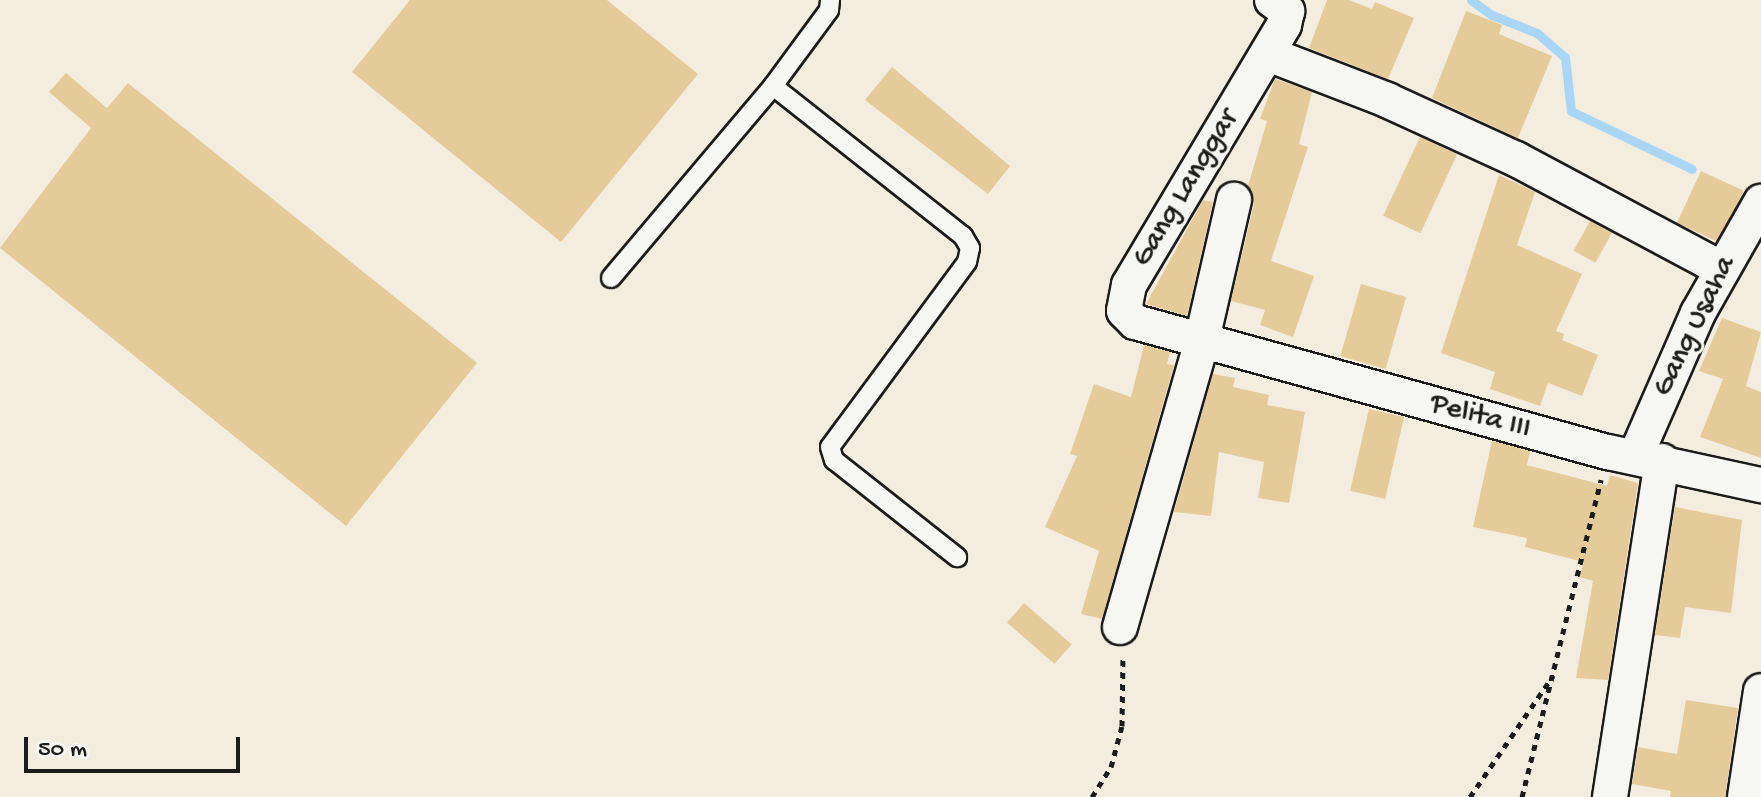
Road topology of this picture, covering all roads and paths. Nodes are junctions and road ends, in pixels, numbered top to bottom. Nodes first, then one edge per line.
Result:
1 (830, 0) edge
2 (1272, 0) edge
3 (1268, 54) junction
4 (773, 86) junction
5 (1234, 200) dead end
6 (1761, 202) edge
7 (1722, 269) junction
8 (611, 278) dead end
9 (1201, 344) junction
10 (1635, 456) junction
11 (1761, 485) edge
12 (957, 557) dead end
13 (1122, 644) joint
14 (1556, 672) junction
15 (1761, 691) edge
16 (1092, 797) edge
17 (1470, 797) edge
18 (1522, 797) edge
19 (1610, 797) edge
20 (1745, 797) edge

1 - 4 lane
2 - 3 street, Gang Langgar
3 - 7 street
3 - 9 street, Gang Langgar
4 - 8 lane
4 - 12 lane
5 - 9 street
6 - 7 street, Gang Usaha
7 - 10 street, Gang Usaha
9 - 10 street, Pelita III
9 - 13 street
10 - 11 street, Pelita III
10 - 14 path
10 - 19 street, Gang Usaha
13 - 16 path
14 - 17 path
14 - 18 path
15 - 20 street

